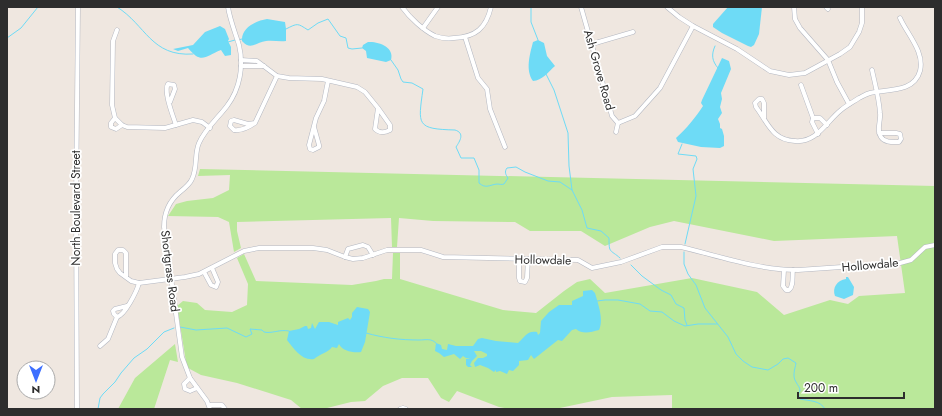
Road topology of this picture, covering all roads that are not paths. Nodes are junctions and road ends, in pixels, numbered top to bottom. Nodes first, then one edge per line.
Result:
1 (78, 7) edge
2 (228, 7) edge
3 (402, 7) edge
4 (438, 7) edge
5 (491, 7) edge
6 (581, 7) edge
7 (667, 7) edge
8 (794, 7) edge
9 (862, 7) edge
10 (900, 18) dead end
11 (693, 26) junction
12 (423, 28) junction
13 (117, 30) dead end
14 (633, 32) dead end
15 (465, 37) junction
16 (592, 44) junction
17 (241, 60) junction
18 (828, 60) junction
19 (241, 66) junction
20 (264, 66) junction
21 (872, 70) dead end
22 (277, 76) junction
23 (328, 81) junction
24 (801, 85) dead end
25 (877, 92) junction
26 (170, 102) dead end
27 (849, 104) junction
28 (378, 108) junction
29 (764, 118) dead end
30 (813, 118) junction
31 (255, 123) junction
32 (618, 123) junction
33 (176, 125) junction
34 (827, 125) junction
35 (314, 127) junction
36 (210, 128) junction
37 (616, 132) dead end
38 (879, 133) junction
39 (818, 134) junction
40 (505, 147) dead end
41 (935, 245) edge
42 (373, 255) junction
43 (345, 257) junction
44 (519, 259) junction
45 (528, 259) junction
46 (212, 268) junction
47 (784, 270) junction
48 (793, 270) junction
49 (204, 272) junction
50 (126, 277) junction
51 (171, 279) junction
52 (139, 283) junction
53 (127, 306) junction
54 (117, 317) junction
55 (100, 346) dead end
56 (190, 378) junction
57 (197, 388) junction
58 (209, 407) edge
59 (77, 409) edge
60 (225, 409) edge
61 (400, 409) edge
62 (406, 409) edge

1 - 59 street, North Boulevard Street
2 - 17 street, Shortgrass Road
3 - 12 street
4 - 12 street
5 - 15 street
6 - 16 street, Ash Grove Road
7 - 11 street
8 - 18 street
9 - 18 street
10 - 25 street
11 - 18 street
11 - 32 street
12 - 15 street
13 - 33 street
14 - 16 street
15 - 40 street
16 - 32 street, Ash Grove Road
17 - 19 street, Shortgrass Road
17 - 20 street
18 - 27 street
19 - 20 street
19 - 36 street, Shortgrass Road
20 - 22 street
21 - 25 street
22 - 23 street
22 - 31 street
23 - 28 street
23 - 35 street
24 - 30 street
25 - 27 street
25 - 38 street
26 - 33 street
27 - 34 street
28 - 28 street
29 - 39 street
30 - 34 street
30 - 39 street
31 - 31 street
32 - 37 street, Ash Grove Road
33 - 36 street
34 - 39 street
35 - 35 street
36 - 51 street, Shortgrass Road
38 - 38 street
41 - 48 street, Hollowdale
42 - 43 street, Hollowdale
42 - 43 street
42 - 44 street, Hollowdale
43 - 46 street, Hollowdale
44 - 45 street, Hollowdale
44 - 45 street
45 - 47 street, Hollowdale
46 - 49 street, Hollowdale
46 - 49 street
47 - 48 street, Hollowdale
47 - 48 street
49 - 51 street, Hollowdale
50 - 50 street
50 - 52 street
51 - 52 street, Hollowdale
51 - 56 street, Shortgrass Road
52 - 53 street
53 - 54 street
53 - 54 street
54 - 55 street
56 - 57 street, Shortgrass Road
56 - 57 street
57 - 58 street, Shortgrass Road
58 - 60 street
61 - 62 street

